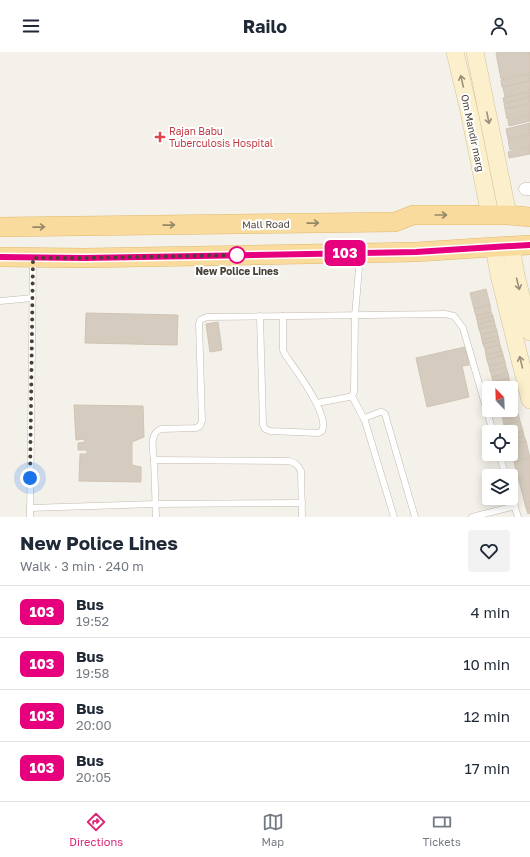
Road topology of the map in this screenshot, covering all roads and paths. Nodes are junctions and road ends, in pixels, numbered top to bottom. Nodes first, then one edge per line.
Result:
1 (455, 52) edge
2 (475, 52) edge
3 (499, 215) junction
4 (530, 217) edge
5 (0, 227) edge
6 (503, 246) junction
7 (530, 246) edge
8 (360, 253) junction
9 (0, 257) edge
10 (33, 258) junction
11 (33, 298) junction
12 (0, 301) edge
13 (260, 316) junction
14 (283, 316) junction
15 (355, 316) junction
16 (530, 332) edge
17 (352, 396) junction
18 (530, 400) edge
19 (317, 403) junction
20 (364, 419) junction
21 (491, 425) edge
22 (154, 460) junction
23 (302, 503) junction
24 (155, 504) junction
25 (515, 506) joint
26 (30, 508) junction
27 (30, 517) edge
28 (156, 517) edge
29 (302, 517) edge
30 (394, 517) edge
31 (416, 517) edge
32 (472, 517) edge
33 (518, 517) edge

3 -> 1 main road, Om Mandir marg
2 -> 3 main road, Om Mandir marg
3 - 4 main road, Mall Road
5 -> 3 main road, Mall Road
6 - 7 main road
6 - 8 main road
6 -> 16 main road
18 -> 6 main road
8 - 10 main road
8 - 15 lane
9 - 10 main road
10 - 11 lane
11 - 12 lane
11 - 26 lane
13 - 14 lane
13 - 19 lane
13 - 22 lane
14 - 15 lane
14 - 19 lane
15 - 17 lane
15 - 21 lane
17 - 19 lane
17 - 20 lane
20 - 30 lane
20 - 31 lane
22 - 23 lane
22 - 24 lane
23 - 24 lane
23 - 29 lane
24 - 26 lane
24 - 28 lane
25 - 32 lane
25 - 33 lane
26 - 27 lane

